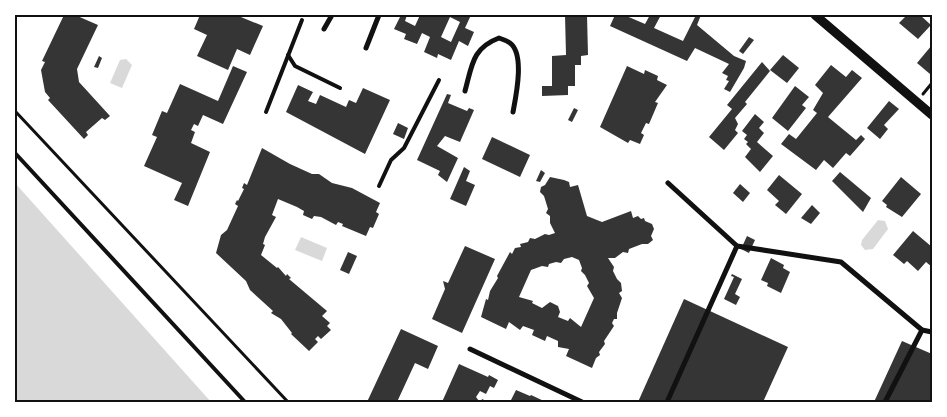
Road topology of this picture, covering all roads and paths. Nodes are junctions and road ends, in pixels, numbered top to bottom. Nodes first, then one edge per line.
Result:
1 (332, 15) edge
2 (379, 15) edge
3 (815, 15) edge
4 (302, 20) dead end
5 (324, 29) dead end
6 (366, 48) dead end
7 (288, 55) junction
8 (439, 80) dead end
9 (340, 88) dead end
10 (465, 91) dead end
11 (15, 111) edge
12 (266, 112) dead end
13 (514, 112) dead end
14 (932, 115) edge
15 (15, 153) edge
16 (668, 183) dead end
17 (379, 186) dead end
18 (737, 246) junction
19 (922, 330) junction
20 (932, 332) edge
21 (470, 349) dead end
22 (245, 402) edge
23 (288, 402) edge
24 (582, 402) edge
25 (667, 402) edge
26 (886, 402) edge

1 - 5 street
2 - 6 street
3 - 14 street
4 - 7 lane
7 - 9 lane
7 - 12 lane
8 - 17 lane
10 - 13 street
11 - 23 path
15 - 22 lane
16 - 18 street
18 - 19 street
18 - 25 street
19 - 20 street
19 - 26 street
21 - 24 street

